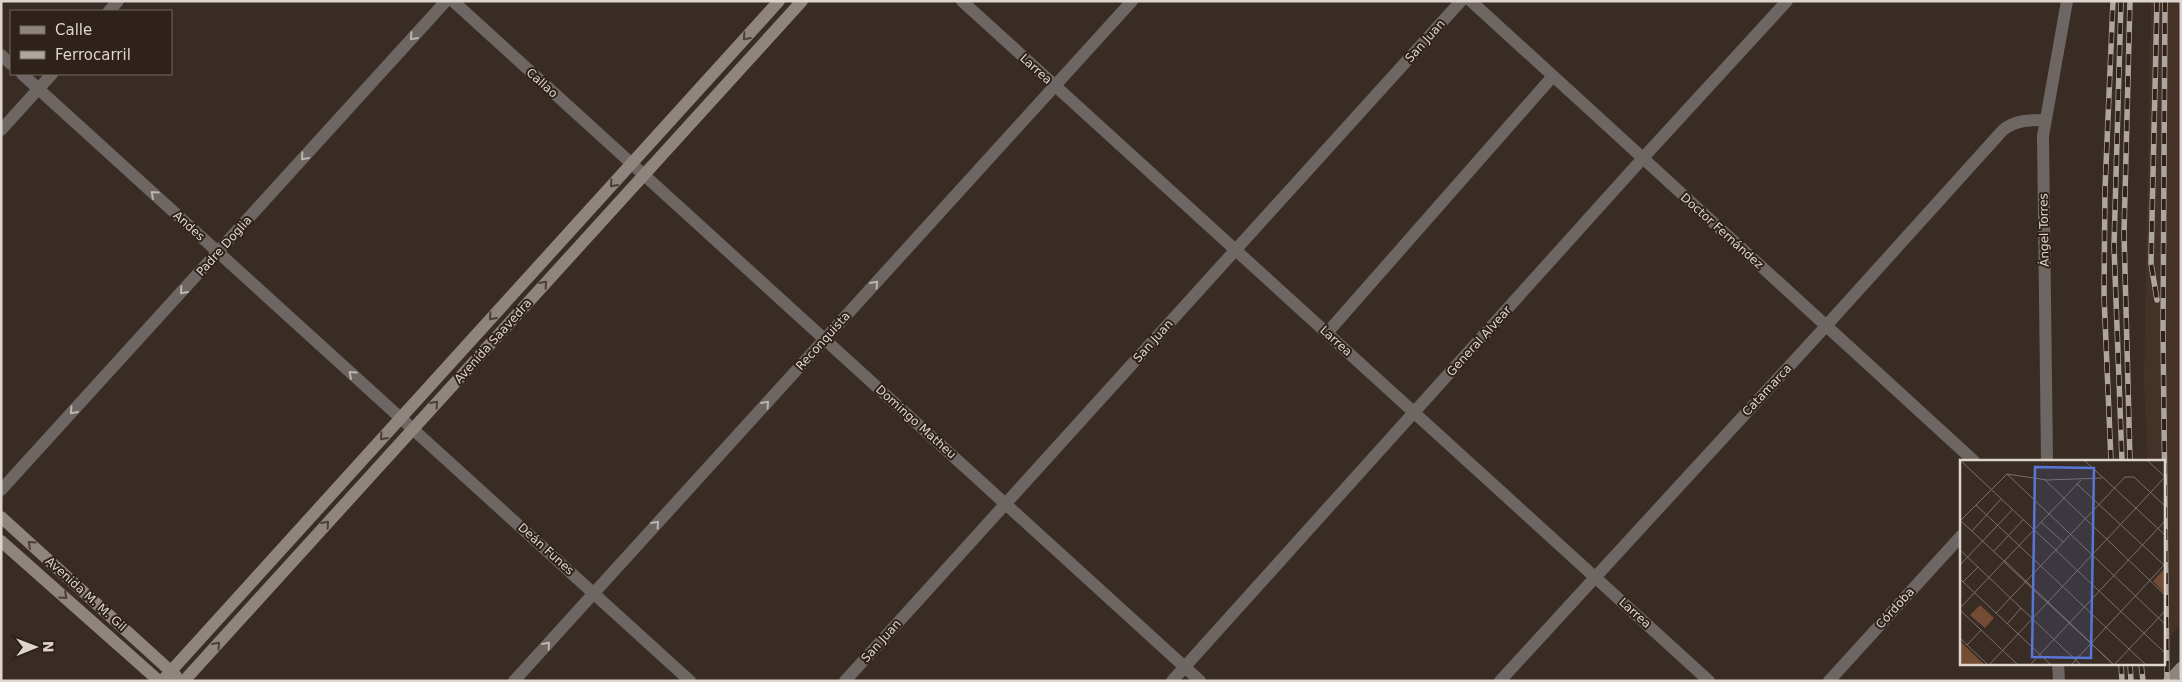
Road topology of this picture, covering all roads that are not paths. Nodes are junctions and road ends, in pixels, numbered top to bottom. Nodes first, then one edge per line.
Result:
1 (446, 1) edge
2 (453, 1) edge
3 (779, 1) edge
4 (802, 1) edge
5 (962, 1) edge
6 (1132, 1) edge
7 (1461, 1) edge
8 (1471, 1) edge
9 (1787, 1) edge
10 (2067, 1) edge
11 (23, 75) edge
12 (51, 75) edge
13 (1553, 76) junction
14 (1055, 86) junction
15 (38, 89) junction
16 (2044, 120) junction
17 (1, 130) edge
18 (1643, 158) junction
19 (631, 164) junction
20 (643, 175) junction
21 (1235, 250) junction
22 (218, 252) junction
23 (1826, 326) junction
24 (1327, 333) junction
25 (824, 340) junction
26 (1415, 413) junction
27 (401, 418) junction
28 (413, 429) junction
29 (1973, 460) edge
30 (2047, 460) edge
31 (1, 490) edge
32 (1005, 504) junction
33 (1, 517) edge
34 (1960, 537) edge
35 (1, 541) edge
36 (1595, 577) junction
37 (594, 593) junction
38 (2058, 664) edge
39 (1185, 666) junction
40 (2181, 668) edge
41 (171, 671) junction
42 (160, 681) edge
43 (183, 681) edge
44 (514, 681) edge
45 (690, 681) edge
46 (844, 681) edge
47 (1172, 681) edge
48 (1200, 681) edge
49 (1500, 681) edge
50 (1709, 681) edge
51 (1829, 681) edge
52 (2060, 681) edge
53 (2169, 681) edge

1 -> 22 street, Padre Doglia
2 - 19 street, Callao
3 -> 19 street, Avenida Saavedra
4 - 20 street, Avenida Saavedra
5 - 14 street, Larrea
6 - 14 street, Reconquista
7 - 21 street, San Juan
8 - 13 street, Doctor Fernández
9 - 18 street, General Alvear
10 - 16 street, Ángel Torres
11 - 15 street, Andes
12 - 15 street
13 - 18 street, Doctor Fernández
13 - 24 street
14 - 21 street, Larrea
25 -> 14 street, Reconquista
15 - 17 street
22 -> 15 street, Andes
16 - 23 street, Catamarca
16 - 30 street, Ángel Torres
18 - 23 street, Doctor Fernández
18 - 26 street, General Alvear
19 - 20 street, Domingo Matheu
19 -> 27 street, Avenida Saavedra
20 - 25 street, Domingo Matheu
28 -> 20 street, Avenida Saavedra
21 - 24 street, Larrea
21 - 32 street, San Juan
27 -> 22 street, Andes
22 -> 31 street, Padre Doglia
23 - 29 street, Doctor Fernández
23 - 36 street, Catamarca
24 - 26 street, Larrea
25 - 32 street, Domingo Matheu
37 -> 25 street, Reconquista
26 - 36 street, Larrea
26 - 39 street, General Alvear
27 - 28 street, Deán Funes
27 -> 41 street, Avenida Saavedra
28 - 37 street, Deán Funes
43 -> 28 street, Avenida Saavedra
32 - 39 street, Domingo Matheu
32 - 46 street, San Juan
41 -> 33 street, Avenida M. M. Gil
34 - 51 street, Córdoba
35 -> 42 street, Avenida M. M. Gil
36 - 49 street, Catamarca
36 - 50 street, Larrea
44 -> 37 street, Reconquista
37 - 45 street, Deán Funes
38 - 52 street
39 - 47 street, General Alvear
39 - 48 street, Domingo Matheu
40 - 53 street
41 - 42 street, Avenida Saavedra
41 - 43 street, Avenida M. M. Gil

